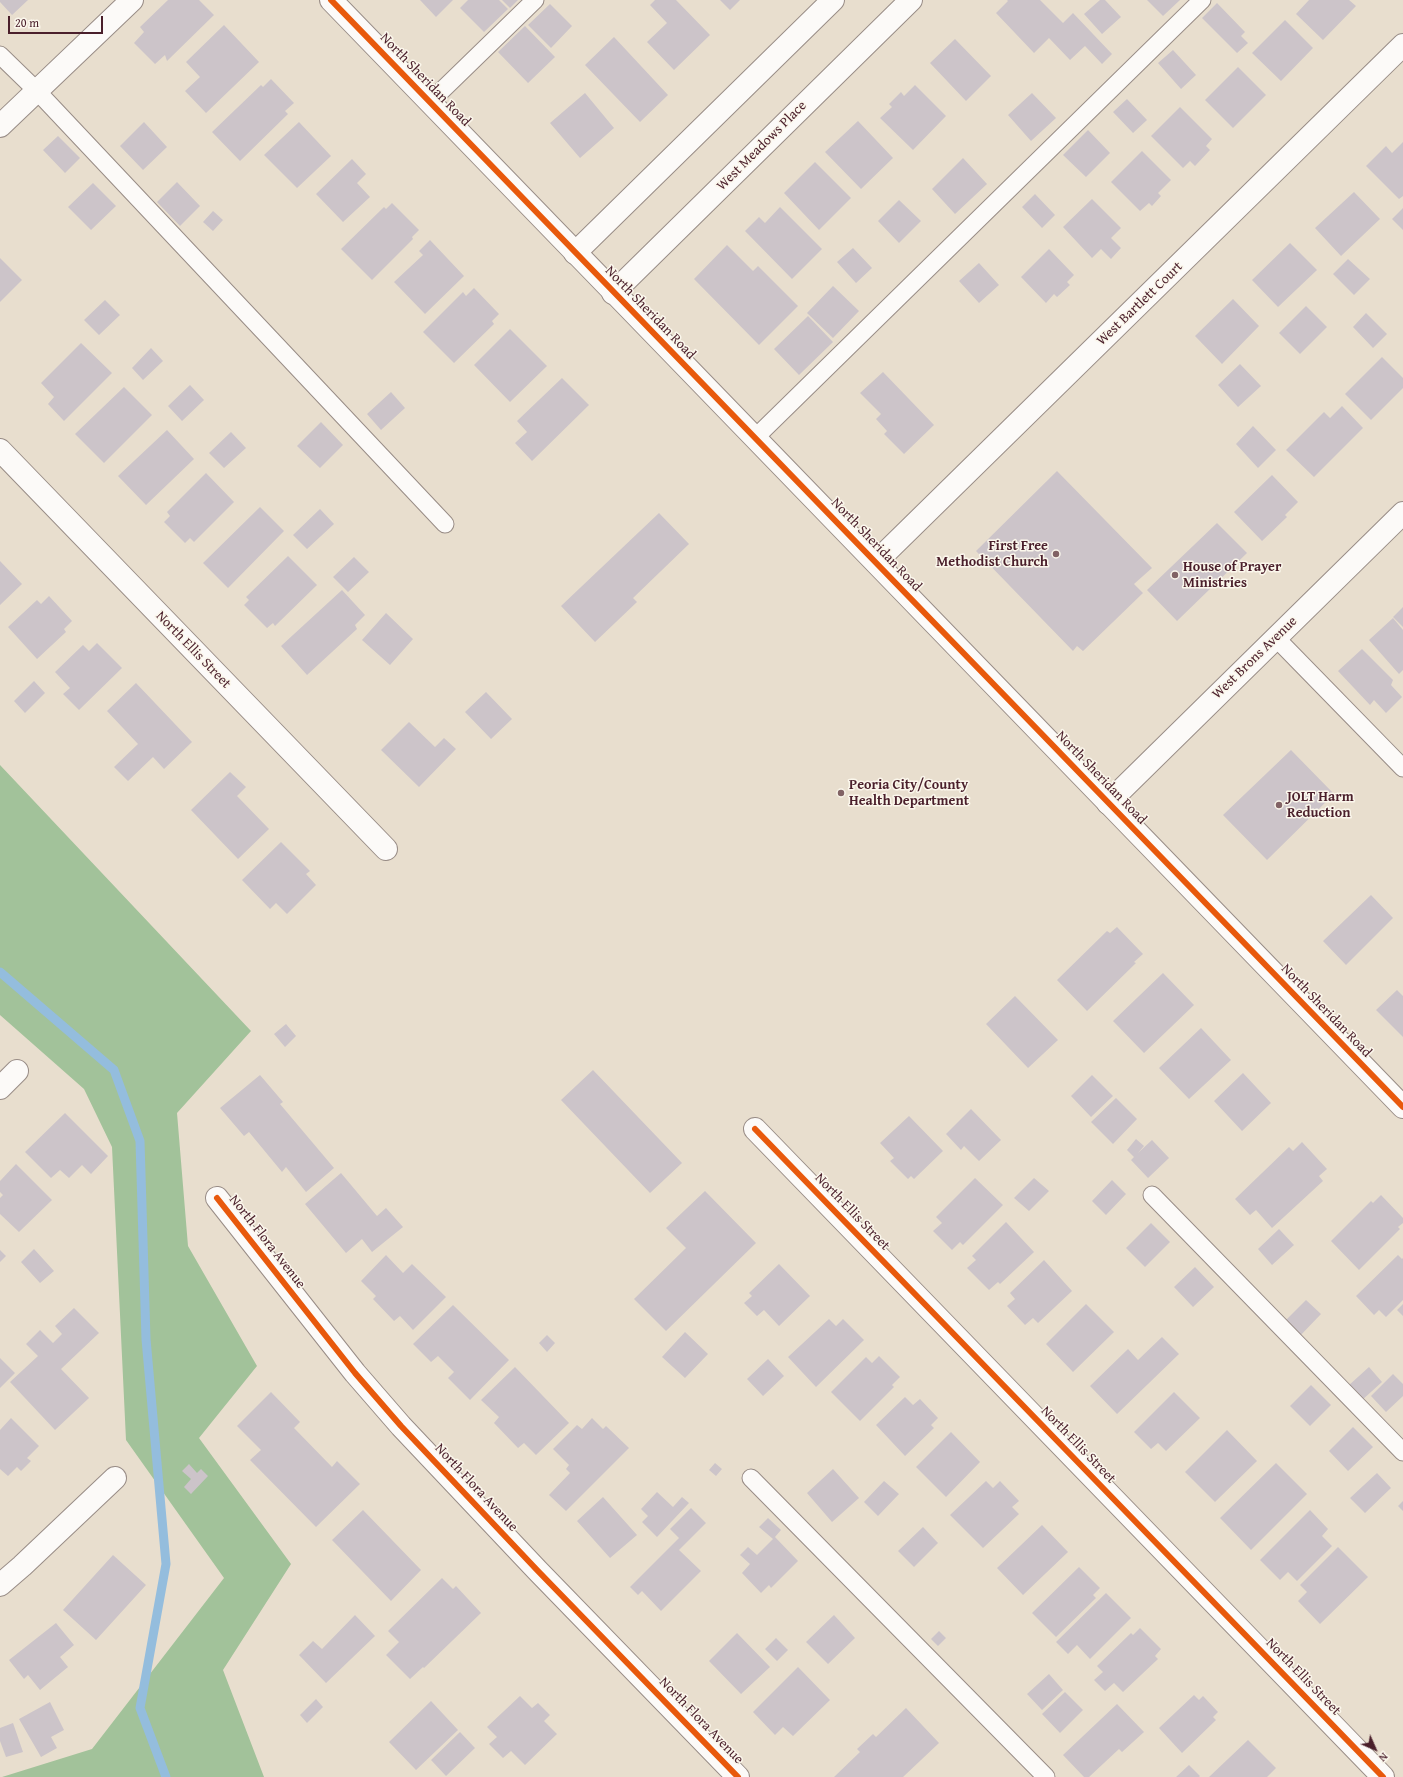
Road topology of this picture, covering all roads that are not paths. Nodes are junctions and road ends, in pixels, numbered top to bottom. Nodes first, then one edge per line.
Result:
1 (132, 0) edge
2 (331, 0) edge
3 (535, 0) edge
4 (834, 0) edge
5 (911, 0) edge
6 (1202, 0) edge
7 (1403, 45) edge
8 (0, 54) edge
9 (37, 91) junction
10 (430, 102) junction
11 (0, 126) edge
12 (575, 253) junction
13 (613, 293) junction
14 (755, 438) junction
15 (0, 450) edge
16 (1403, 513) edge
17 (445, 524) dead end
18 (876, 562) junction
19 (1276, 638) junction
20 (1403, 768) edge
21 (1108, 803) junction
22 (386, 849) dead end
23 (17, 1071) dead end
24 (0, 1088) edge
25 (1403, 1107) edge
26 (755, 1129) dead end
27 (1152, 1195) dead end
28 (217, 1198) dead end
29 (1403, 1452) edge
30 (115, 1478) dead end
31 (751, 1478) dead end
32 (0, 1585) edge
33 (738, 1777) edge
34 (1046, 1777) edge
35 (1383, 1777) edge

1 - 9 street
2 - 10 street, North Sheridan Road
3 - 10 lane
4 - 12 street
5 - 13 street, West Meadows Place
6 - 14 lane
7 - 18 street, West Bartlett Court
8 - 9 lane
9 - 11 street
9 - 17 lane
10 - 12 street, North Sheridan Road
12 - 13 street, North Sheridan Road
13 - 14 street, North Sheridan Road
14 - 18 street, North Sheridan Road
15 - 22 street, North Ellis Street
16 - 19 street, West Brons Avenue
18 - 21 street, North Sheridan Road
19 - 20 lane
19 - 21 street, West Brons Avenue
21 - 25 street, North Sheridan Road
23 - 24 street
26 - 35 street, North Ellis Street
27 - 29 lane
28 - 33 street, North Flora Avenue
30 - 32 street
31 - 34 lane

